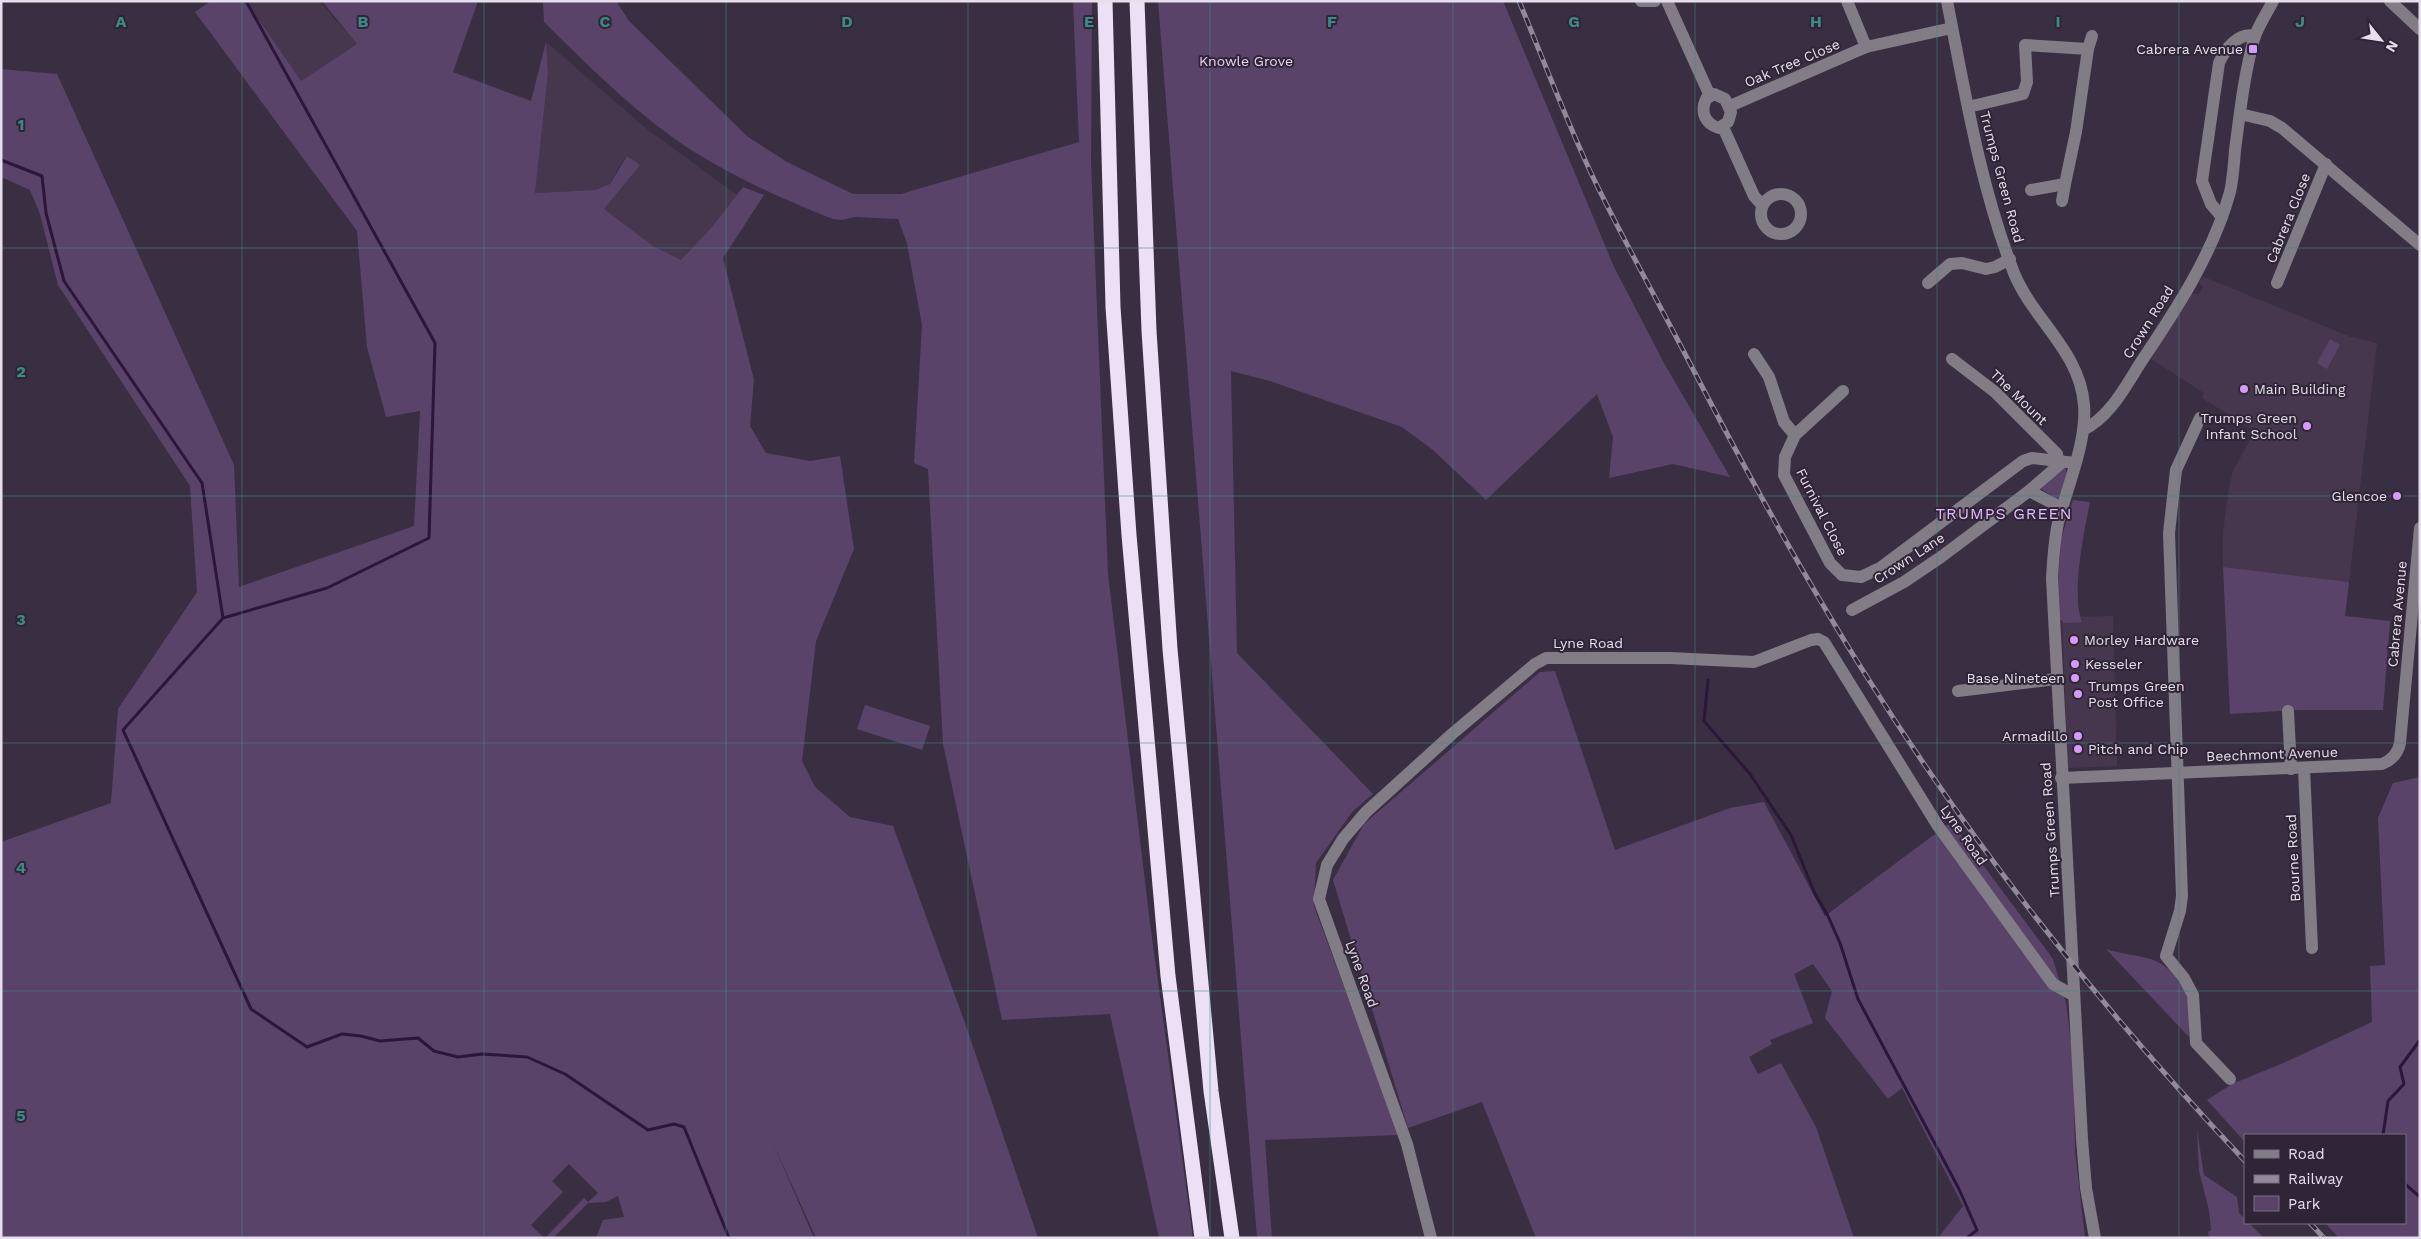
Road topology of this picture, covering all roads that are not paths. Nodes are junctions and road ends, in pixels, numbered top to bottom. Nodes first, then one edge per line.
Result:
1 (1105, 1) edge
2 (1137, 1) edge
3 (1641, 1) edge
4 (1654, 1) edge
5 (1667, 1) edge
6 (1847, 1) edge
7 (1947, 1) edge
8 (2273, 1) edge
9 (2390, 1) edge
10 (2419, 26) edge
11 (1952, 28) junction
12 (2092, 36) dead end
13 (2255, 36) junction
14 (1866, 47) junction
15 (2088, 49) junction
16 (1710, 96) junction
17 (1730, 106) junction
18 (1968, 107) junction
19 (2240, 114) junction
20 (1723, 127) junction
21 (2326, 164) junction
22 (2065, 184) junction
23 (2031, 190) dead end
24 (2062, 201) dead end
25 (1762, 205) dead end
26 (2222, 217) junction
27 (2420, 244) edge
28 (2010, 259) junction
29 (1928, 282) dead end
30 (2278, 283) dead end
31 (1754, 354) dead end
32 (1952, 359) dead end
33 (1844, 391) dead end
34 (2200, 418) dead end
35 (2083, 430) junction
36 (1795, 435) junction
37 (2060, 462) junction
38 (2075, 462) junction
39 (2029, 491) junction
40 (2062, 508) junction
41 (2420, 528) edge
42 (1852, 610) dead end
43 (2056, 679) junction
44 (1958, 691) dead end
45 (2405, 702) joint
46 (2288, 711) dead end
47 (2304, 768) junction
48 (2291, 769) junction
49 (2176, 773) junction
50 (2061, 778) junction
51 (2312, 948) dead end
52 (2074, 995) junction
53 (2230, 1079) dead end
54 (1202, 1238) edge
55 (1232, 1238) edge
56 (1431, 1238) edge
57 (2095, 1238) edge

1 - 54 highway
2 - 55 highway
3 - 4 street
5 - 16 street
6 - 14 street
7 - 11 street, Trumps Green Road
8 - 13 street, Crown Road
9 - 10 street
11 - 14 street, Oak Tree Close
11 - 18 street, Trumps Green Road
12 - 15 street
13 - 19 street, Crown Road
13 - 26 street
14 - 17 street, Oak Tree Close
15 - 18 street
15 - 22 street
16 - 17 street
16 - 20 street
17 - 20 street
18 - 28 street, Trumps Green Road
19 - 21 street
19 - 26 street, Crown Road
20 - 25 street
21 - 27 street
21 - 30 street, Cabrera Close
22 - 23 street
22 - 24 street
26 - 35 street, Crown Road
28 - 29 street
28 - 35 street, Trumps Green Road
31 - 36 street
32 - 37 street, The Mount
33 - 36 street, Furnival Close
34 - 49 street
35 - 38 street, Trumps Green Road
36 - 37 street, Furnival Close
37 - 38 street, Furnival Close
37 - 39 street, Crown Lane
38 - 40 street, Trumps Green Road
39 - 40 street
39 - 42 street, Crown Lane
40 - 43 street, Trumps Green Road
41 - 45 street, Cabrera Avenue
43 - 44 street
43 - 50 street, Trumps Green Road
45 - 47 street, Beechmont Avenue
46 - 48 street
47 - 48 street, Beechmont Avenue
47 - 51 street, Bourne Road
48 - 49 street, Beechmont Avenue
49 - 50 street, Beechmont Avenue
49 - 53 street
50 - 52 street, Trumps Green Road
52 - 56 street, Lyne Road
52 - 57 street, Trumps Green Road

